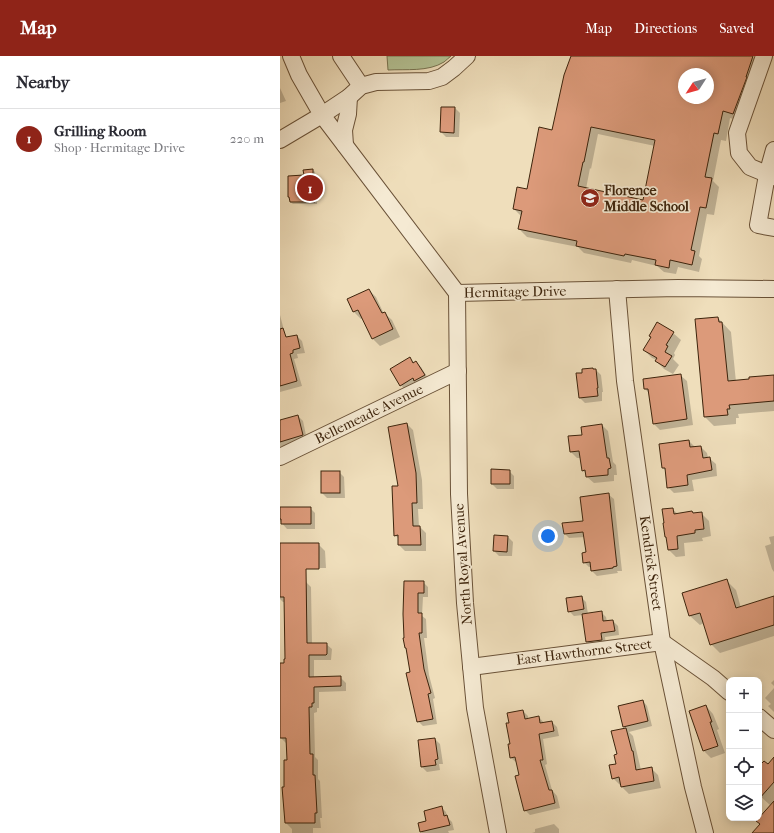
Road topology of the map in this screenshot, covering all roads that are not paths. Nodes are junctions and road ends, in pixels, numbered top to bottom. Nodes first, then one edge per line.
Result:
1 (291, 56) edge
2 (467, 56) edge
3 (764, 56) edge
4 (344, 57) edge
5 (360, 86) junction
6 (348, 97) junction
7 (322, 115) junction
8 (280, 140) edge
9 (345, 145) junction
10 (774, 150) edge
11 (770, 176) edge
12 (774, 228) edge
13 (616, 289) junction
14 (774, 289) edge
15 (457, 293) junction
16 (458, 371) junction
17 (280, 457) edge
18 (662, 642) junction
19 (471, 667) junction
20 (726, 689) edge
21 (762, 720) edge
22 (774, 730) edge
23 (498, 833) edge
24 (705, 833) edge

1 - 7 street
2 - 5 street
3 - 11 street
4 - 5 street
5 - 6 street
6 - 7 street
6 - 9 street
7 - 8 street
7 - 9 street, Hermitage Drive
9 - 15 street, Hermitage Drive
10 - 11 street
11 - 12 street
13 - 14 street, Hermitage Drive
13 - 15 street, Hermitage Drive
13 - 18 street, Kendrick Street
15 - 16 street, North Royal Avenue
16 - 17 street, Bellemeade Avenue
16 - 19 street, North Royal Avenue
18 - 19 street, East Hawthorne Street
18 - 20 street, East Hawthorne Street
18 - 24 street, Kendrick Street
19 - 23 street, North Royal Avenue
21 - 22 street

